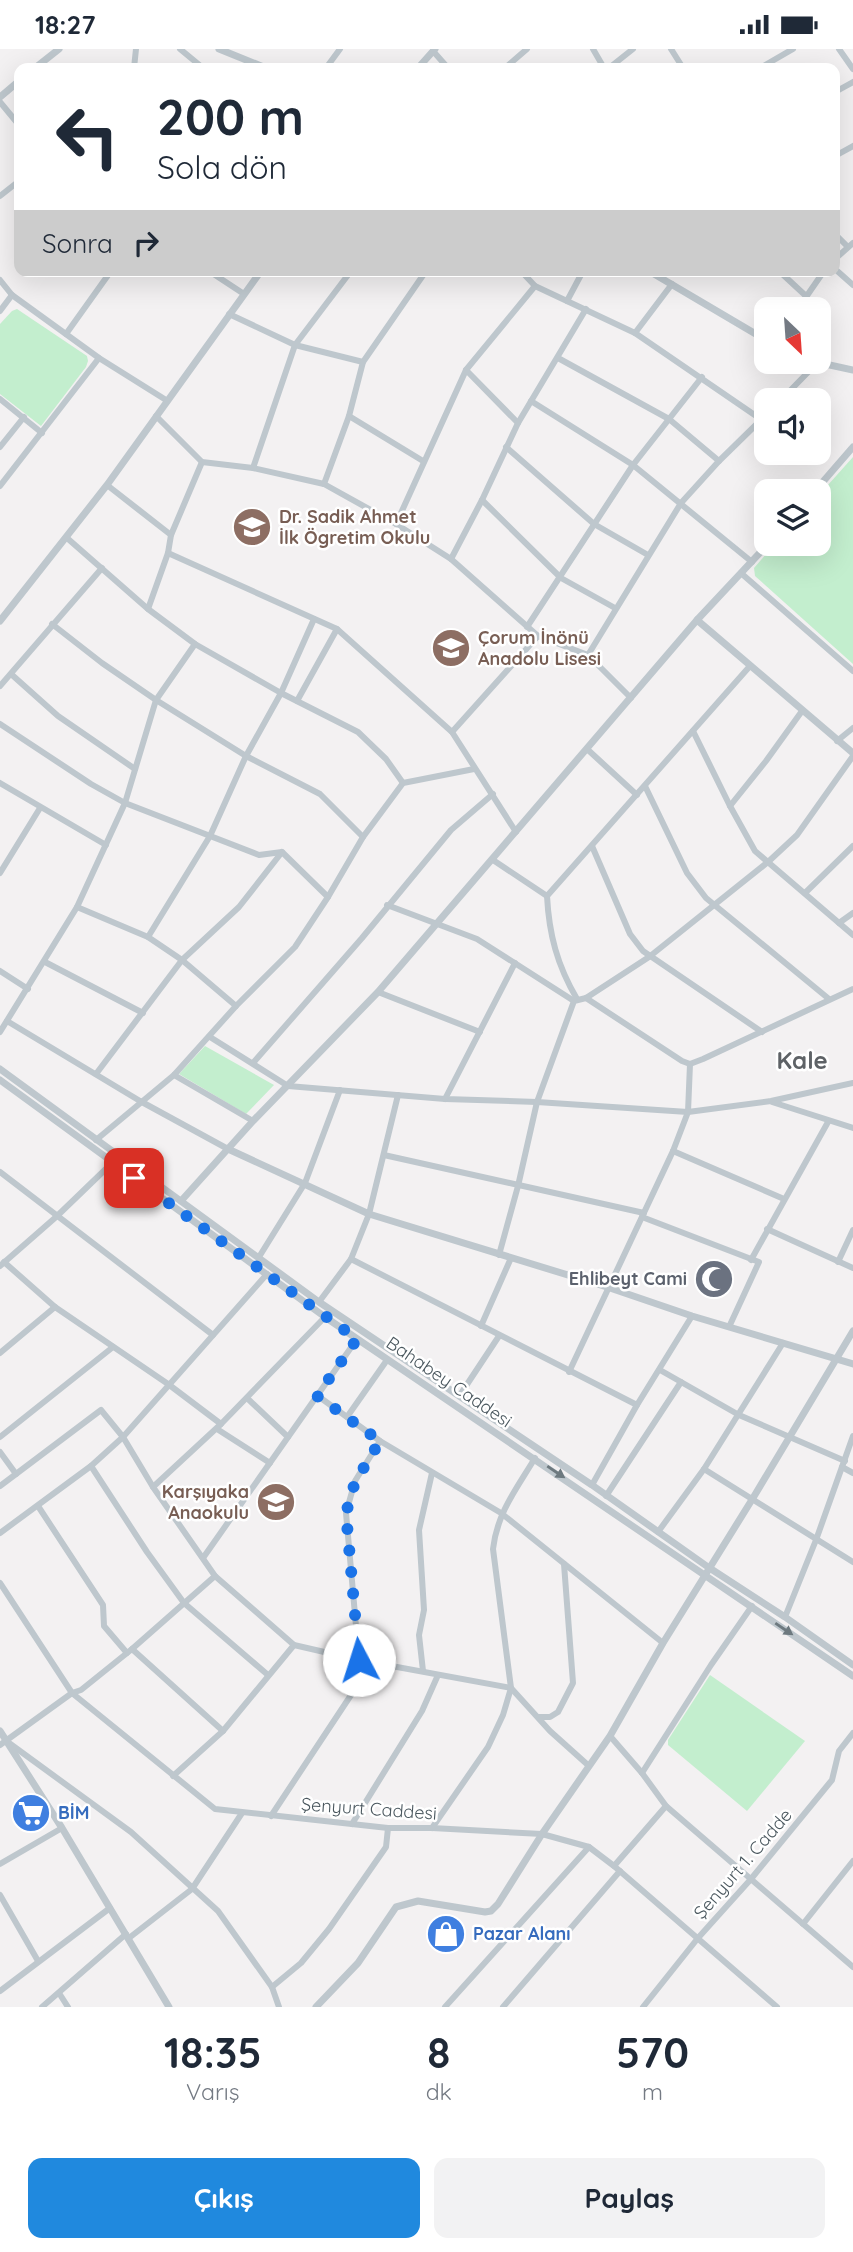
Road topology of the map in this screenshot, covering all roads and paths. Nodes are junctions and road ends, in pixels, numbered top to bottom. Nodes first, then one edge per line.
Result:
1 (59, 49) edge
2 (180, 49) edge
3 (219, 49) edge
4 (527, 49) edge
5 (633, 49) edge
6 (793, 49) edge
7 (853, 50) edge
8 (841, 51) edge
9 (41, 63) edge
10 (197, 63) edge
11 (253, 63) edge
12 (511, 63) edge
13 (614, 63) edge
14 (769, 63) edge
15 (853, 69) edge
16 (14, 85) edge
17 (0, 97) edge
18 (0, 102) edge
19 (14, 118) edge
20 (14, 185) edge
21 (0, 197) edge
22 (107, 277) edge
23 (218, 277) edge
24 (257, 277) edge
25 (346, 277) edge
26 (422, 277) edge
27 (527, 277) edge
28 (580, 277) edge
29 (660, 277) edge
30 (785, 277) edge
31 (820, 277) edge
32 (0, 280) edge
33 (672, 284) junction
34 (535, 286) junction
35 (244, 294) junction
36 (12, 295) junction
37 (806, 296) joint
38 (568, 301) junction
39 (586, 309) junction
40 (0, 311) edge
41 (229, 314) junction
42 (635, 333) junction
43 (754, 333) edge
44 (66, 334) junction
45 (295, 345) junction
46 (99, 358) junction
47 (558, 358) junction
48 (363, 362) junction
49 (831, 366) edge
50 (466, 370) junction
51 (853, 370) edge
52 (805, 375) edge
53 (702, 377) junction
54 (793, 388) edge
55 (0, 399) edge
56 (166, 400) junction
57 (531, 401) junction
58 (754, 411) edge
59 (156, 416) junction
60 (349, 416) junction
61 (24, 417) junction
62 (669, 419) junction
63 (518, 423) junction
64 (754, 427) edge
65 (42, 433) junction
66 (0, 447) edge
67 (506, 447) junction
68 (853, 447) edge
69 (423, 461) junction
70 (719, 461) junction
71 (202, 462) junction
72 (634, 465) junction
73 (253, 468) junction
74 (825, 479) edge
75 (324, 484) junction
76 (107, 485) junction
77 (0, 486) edge
78 (482, 500) junction
79 (681, 503) junction
80 (396, 524) junction
81 (594, 524) junction
82 (171, 535) junction
83 (67, 538) junction
84 (168, 553) junction
85 (649, 555) junction
86 (757, 556) edge
87 (451, 559) junction
88 (752, 562) junction
89 (102, 568) junction
90 (742, 573) junction
91 (561, 579) junction
92 (615, 608) junction
93 (148, 609) junction
94 (314, 619) junction
95 (697, 620) junction
96 (0, 621) edge
97 (52, 624) junction
98 (527, 627) junction
99 (337, 629) junction
100 (538, 636) junction
101 (195, 644) junction
102 (588, 655) junction
103 (750, 666) junction
104 (853, 671) edge
105 (11, 674) junction
106 (0, 686) edge
107 (281, 693) junction
108 (631, 698) junction
109 (156, 699) junction
110 (297, 701) junction
111 (802, 711) junction
112 (0, 724) edge
113 (853, 728) edge
114 (693, 731) junction
115 (452, 732) junction
116 (837, 741) junction
117 (587, 750) junction
118 (853, 755) edge
119 (246, 756) junction
120 (135, 769) junction
121 (474, 769) junction
122 (0, 783) edge
123 (403, 783) junction
124 (645, 786) junction
125 (494, 794) junction
126 (637, 795) junction
127 (125, 803) junction
128 (730, 806) junction
129 (40, 808) junction
130 (516, 832) junction
131 (210, 836) junction
132 (363, 837) junction
133 (106, 845) junction
134 (592, 846) junction
135 (853, 846) edge
136 (282, 852) junction
137 (493, 860) junction
138 (768, 862) junction
139 (0, 873) edge
140 (805, 893) junction
141 (547, 895) junction
142 (328, 897) junction
143 (387, 905) junction
144 (714, 906) junction
145 (77, 907) junction
146 (853, 913) edge
147 (435, 923) junction
148 (839, 923) junction
149 (853, 935) edge
150 (148, 937) junction
151 (649, 957) junction
152 (182, 960) junction
153 (45, 962) junction
154 (515, 963) junction
155 (0, 971) edge
156 (28, 989) junction
157 (853, 989) edge
158 (378, 992) junction
159 (586, 998) junction
160 (829, 999) junction
161 (575, 1000) junction
162 (236, 1006) junction
163 (143, 1013) junction
164 (8, 1021) junction
165 (0, 1032) edge
166 (762, 1032) junction
167 (480, 1033) junction
168 (210, 1037) junction
169 (253, 1063) junction
170 (690, 1063) junction
171 (0, 1069) edge
172 (96, 1075) junction
173 (174, 1076) junction
174 (0, 1080) edge
175 (853, 1083) edge
176 (288, 1086) junction
177 (340, 1090) junction
178 (398, 1095) junction
179 (445, 1100) junction
180 (140, 1101) junction
181 (771, 1101) junction
182 (537, 1102) junction
183 (688, 1112) junction
184 (253, 1121) junction
185 (828, 1122) junction
186 (853, 1128) edge
187 (96, 1140) junction
188 (228, 1149) junction
189 (673, 1151) junction
190 (384, 1155) junction
191 (111, 1163) junction
192 (0, 1172) edge
193 (305, 1183) junction
194 (518, 1186) junction
195 (785, 1199) junction
196 (181, 1201) junction
197 (369, 1214) junction
198 (643, 1215) junction
199 (56, 1217) junction
200 (767, 1229) junction
201 (853, 1230) edge
202 (499, 1255) junction
203 (258, 1257) junction
204 (511, 1258) junction
205 (351, 1259) junction
206 (751, 1259) junction
207 (838, 1262) junction
208 (2, 1264) edge
209 (853, 1268) edge
210 (267, 1274) junction
211 (607, 1287) junction
212 (319, 1302) junction
213 (55, 1307) junction
214 (692, 1316) junction
215 (325, 1317) junction
216 (481, 1327) junction
217 (729, 1327) junction
218 (853, 1331) edge
219 (214, 1335) junction
220 (499, 1336) junction
221 (357, 1339) junction
222 (783, 1343) junction
223 (114, 1347) junction
224 (0, 1353) edge
225 (836, 1358) junction
226 (387, 1360) junction
227 (853, 1364) edge
228 (660, 1370) junction
229 (569, 1372) junction
230 (681, 1382) junction
231 (168, 1384) junction
232 (460, 1395) junction
233 (317, 1396) junction
234 (247, 1398) junction
235 (637, 1405) junction
236 (739, 1415) junction
237 (347, 1417) junction
238 (219, 1426) junction
239 (853, 1436) edge
240 (0, 1437) edge
241 (123, 1437) junction
242 (288, 1437) junction
243 (788, 1437) junction
244 (380, 1441) junction
245 (0, 1452) edge
246 (535, 1458) junction
247 (270, 1463) junction
248 (843, 1464) junction
249 (91, 1466) junction
250 (704, 1469) junction
251 (432, 1473) junction
252 (853, 1473) edge
253 (16, 1474) junction
254 (592, 1485) junction
255 (0, 1486) edge
256 (153, 1487) junction
257 (606, 1496) junction
258 (753, 1498) junction
259 (38, 1506) junction
260 (501, 1513) junction
261 (658, 1532) junction
262 (0, 1533) edge
263 (816, 1540) junction
264 (203, 1558) junction
265 (853, 1562) edge
266 (564, 1563) junction
267 (707, 1570) junction
268 (215, 1576) junction
269 (0, 1583) edge
270 (184, 1603) junction
271 (751, 1606) junction
272 (785, 1617) junction
273 (663, 1643) junction
274 (294, 1644) junction
275 (130, 1651) junction
276 (359, 1660) junction
277 (853, 1665) edge
278 (423, 1671) junction
279 (268, 1675) junction
280 (438, 1675) junction
281 (853, 1676) edge
282 (510, 1688) junction
283 (72, 1693) junction
284 (539, 1717) junction
285 (0, 1731) edge
286 (223, 1731) junction
287 (853, 1733) edge
288 (610, 1736) junction
289 (3, 1742) edge
290 (589, 1766) junction
291 (642, 1773) junction
292 (173, 1776) junction
293 (666, 1806) junction
294 (242, 1813) junction
295 (271, 1816) junction
296 (352, 1824) junction
297 (388, 1828) junction
298 (432, 1828) junction
299 (62, 1829) junction
300 (542, 1834) junction
301 (589, 1847) junction
302 (853, 1861) edge
303 (0, 1864) edge
304 (617, 1869) junction
305 (751, 1879) junction
306 (192, 1889) junction
307 (0, 1895) edge
308 (110, 1908) junction
309 (803, 1924) junction
310 (128, 1936) junction
311 (698, 1938) junction
312 (38, 1962) junction
313 (853, 1967) edge
314 (272, 1987) junction
315 (0, 1991) edge
316 (59, 1993) junction
317 (648, 2005) edge
318 (42, 2007) edge
319 (68, 2007) edge
320 (169, 2007) edge
321 (279, 2007) edge
322 (316, 2007) edge
323 (445, 2007) edge
324 (503, 2007) edge
325 (776, 2007) edge

1 - 9 street
2 - 10 street
3 - 11 street
4 - 12 street
5 - 13 street
6 - 14 street
7 - 8 street
8 - 15 street
16 - 17 street
18 - 19 street
20 - 21 street
22 - 44 street
23 - 35 street
24 - 35 street
25 - 45 street
26 - 48 street
27 - 34 street
28 - 38 street
29 - 33 street
30 - 37 street
31 - 37 street
32 - 36 street
33 - 42 street
33 - 43 street
34 - 38 street
34 - 50 street
35 - 41 street
36 - 40 street
36 - 44 street
38 - 39 street
39 - 42 street
39 - 47 street
41 - 45 street
41 - 56 street
42 - 53 street
44 - 46 street
45 - 48 street
45 - 73 street
46 - 56 street
46 - 65 street
47 - 57 street
47 - 62 street
48 - 60 street
49 - 51 street
50 - 63 street
50 - 69 street
52 - 54 street
53 - 58 street
53 - 62 street
55 - 61 street
56 - 59 street
57 - 63 street
57 - 72 street
59 - 71 street
59 - 76 street
60 - 69 street
60 - 75 street
61 - 65 street
61 - 66 street
62 - 70 street
62 - 72 street
63 - 67 street
64 - 70 street
65 - 77 street
67 - 78 street
67 - 81 street
68 - 74 street
69 - 80 street
70 - 79 street
71 - 73 street
71 - 82 street
72 - 79 street
72 - 81 street
73 - 75 street
75 - 80 street
76 - 82 street
76 - 83 street
78 - 87 street
78 - 91 street
79 - 85 street
79 - 88 street
80 - 87 street
81 - 85 street
81 - 91 street
82 - 84 street
83 - 89 street
83 - 96 street
84 - 93 street
84 - 94 street
85 - 92 street
86 - 88 street
87 - 98 street
88 - 90 street
89 - 93 street
89 - 97 street
90 - 95 street
90 - 104 street
91 - 92 street
91 - 98 street
92 - 102 street
93 - 101 street
94 - 99 street
94 - 107 street
95 - 103 street
95 - 108 street
97 - 105 street
97 - 109 street
98 - 100 street
99 - 110 street
99 - 115 street
100 - 102 street
100 - 115 street
101 - 107 street
101 - 109 street
102 - 108 street
103 - 111 street
103 - 114 street
105 - 106 street
105 - 120 street
107 - 110 street
107 - 119 street
108 - 117 street
109 - 119 street
109 - 120 street
110 - 123 street
111 - 116 street
111 - 128 street
112 - 127 street
113 - 116 street
114 - 124 street
114 - 128 street
115 - 121 street
116 - 118 street
117 - 126 street
117 - 130 street
118 - 138 street
119 - 131 street
119 - 132 street
120 - 127 street
121 - 123 street
121 - 125 street
122 - 129 street
123 - 132 street
124 - 126 street
124 - 144 street
125 - 130 street
125 - 143 street
126 - 134 street
127 - 131 street
127 - 133 street
128 - 138 street
129 - 133 street
129 - 139 street
130 - 137 street
131 - 136 street
131 - 150 street
132 - 142 street
133 - 145 street
134 - 141 street
134 - 151 street
135 - 140 street
136 - 142 street
136 - 152 street
137 - 141 street
137 - 147 street
138 - 140 street
138 - 144 street
140 - 148 street
141 - 161 street
142 - 162 street
143 - 147 street
143 - 169 street
144 - 151 street
144 - 160 street
145 - 150 street
145 - 153 street
146 - 148 street
147 - 154 street
147 - 158 street
148 - 149 street
150 - 152 street
151 - 159 street
151 - 166 street
152 - 162 street
152 - 163 street
153 - 156 street
153 - 163 street
154 - 161 street
154 - 167 street
155 - 156 street
156 - 164 street
157 - 160 street
158 - 167 street
158 - 176 street
159 - 161 street
159 - 170 street
160 - 166 street
161 - 182 street
162 - 168 street
163 - 172 street
164 - 165 street
164 - 172 street
166 - 170 street
167 - 179 street
168 - 169 street
168 - 173 street
169 - 176 street
170 - 183 street
171 - 187 street, Bahabey Caddesi
172 - 180 street
173 - 180 street
173 - 184 street
174 - 191 street, Bahabey Caddesi
175 - 181 street
176 - 177 street
176 - 184 street
177 - 178 street
177 - 193 street
178 - 179 street
178 - 190 street
179 - 182 street
180 - 187 street
180 - 188 street
181 - 183 street
181 - 185 street
182 - 183 street
182 - 194 street
183 - 189 street
184 - 188 street
185 - 186 street
185 - 195 street
187 - 196 street, Bahabey Caddesi
188 - 193 street
188 - 196 street
189 - 195 street
189 - 198 street
190 - 194 street
190 - 197 street
191 - 199 street
191 - 210 street, Bahabey Caddesi
192 - 199 street
193 - 197 street
193 - 203 street
194 - 198 street
194 - 202 street
195 - 200 street
196 - 203 street, Bahabey Caddesi
197 - 202 street
197 - 205 street
198 - 206 street
198 - 211 street
199 - 208 street
199 - 219 street
200 - 206 street
200 - 207 street
201 - 207 street
202 - 204 street
203 - 212 street, Bahabey Caddesi
204 - 211 street
204 - 216 street
205 - 212 street
205 - 216 street
206 - 217 street
207 - 209 street
208 - 213 street
210 - 215 street, Bahabey Caddesi
210 - 219 street
211 - 214 street
211 - 229 street
212 - 232 street, Bahabey Caddesi
213 - 223 street
213 - 224 street
214 - 217 street
214 - 228 street
215 - 221 street, Bahabey Caddesi
215 - 234 street
216 - 220 street
217 - 222 street
218 - 225 street
219 - 231 street
220 - 229 street
220 - 232 street
221 - 226 street, Bahabey Caddesi
221 - 233 street
222 - 225 street
222 - 236 street
223 - 231 street
223 - 240 street
225 - 227 street
225 - 243 street
226 - 237 street
226 - 246 street, Bahabey Caddesi
228 - 230 street
228 - 235 street
229 - 235 street
230 - 236 street
230 - 257 street
231 - 238 street
231 - 241 street
232 - 254 street, Bahabey Caddesi
233 - 237 street
233 - 242 street
234 - 238 street
234 - 242 street
235 - 254 street
236 - 243 street
236 - 250 street
237 - 244 street
238 - 247 street
238 - 256 street
239 - 248 street
241 - 249 street
241 - 253 street
241 - 256 street
242 - 247 street
243 - 248 street
243 - 258 street
244 - 251 street
244 - 276 street
245 - 253 street
246 - 260 street
246 -> 267 street, Bahabey Caddesi
247 - 264 street
248 - 252 street
248 - 263 street
249 - 259 street
249 - 270 street
250 - 258 street
250 - 261 street
251 - 260 street
251 - 278 street
253 - 255 street
254 - 257 street, Bahabey Caddesi
256 - 264 street
257 - 261 street, Bahabey Caddesi
258 - 263 street
258 - 267 street
259 - 262 street
259 - 275 street
260 - 266 street
260 - 282 street
261 - 267 street, Bahabey Caddesi
263 - 265 street
263 - 272 street
264 - 268 street
266 - 273 street
266 - 284 street
267 - 271 street, Bahabey Caddesi
267 - 272 street, Bahabey Caddesi
267 - 273 street
268 - 270 street
268 - 274 street
269 - 283 street, Şenyurt Caddesi
270 - 275 street
270 - 279 street
271 -> 281 street, Bahabey Caddesi
271 - 291 street
272 - 277 street, Bahabey Caddesi
273 - 288 street
274 - 276 street
274 - 279 street
275 - 283 street
275 - 286 street
276 - 278 street
276 - 295 street
278 - 280 street
279 - 286 street
280 - 282 street
280 - 296 street
282 - 284 street
282 - 298 street
283 - 289 street
283 - 292 street, Şenyurt Caddesi
284 - 290 street
285 - 289 street
286 - 292 street
287 - 305 street, Şenyurt 1. Cadde
288 - 290 street
288 - 291 street
289 - 299 street
289 - 306 street
290 - 300 street
291 - 293 street
292 - 294 street, Şenyurt Caddesi
293 - 304 street
293 - 305 street
294 - 295 street, Şenyurt Caddesi
294 - 306 street
295 - 296 street, Şenyurt Caddesi
296 - 297 street, Şenyurt Caddesi
297 - 298 street, Şenyurt Caddesi
297 - 314 street
298 - 300 street, Şenyurt Caddesi
299 - 303 street
299 - 308 street
300 - 301 street, Şenyurt Caddesi
300 - 322 street
301 - 304 street, Şenyurt Caddesi
301 - 323 street
302 - 309 street
304 - 311 street, Şenyurt Caddesi
304 - 324 street
305 - 309 street
305 - 311 street, Şenyurt 1. Cadde
306 - 310 street
306 - 314 street
307 - 312 street
308 - 310 street
308 - 312 street
309 - 313 street
310 - 316 street
310 - 320 street
311 - 317 street, Şenyurt 1. Cadde
311 - 325 street, Şenyurt Caddesi
312 - 315 street
314 - 321 street
316 - 318 street
316 - 319 street

